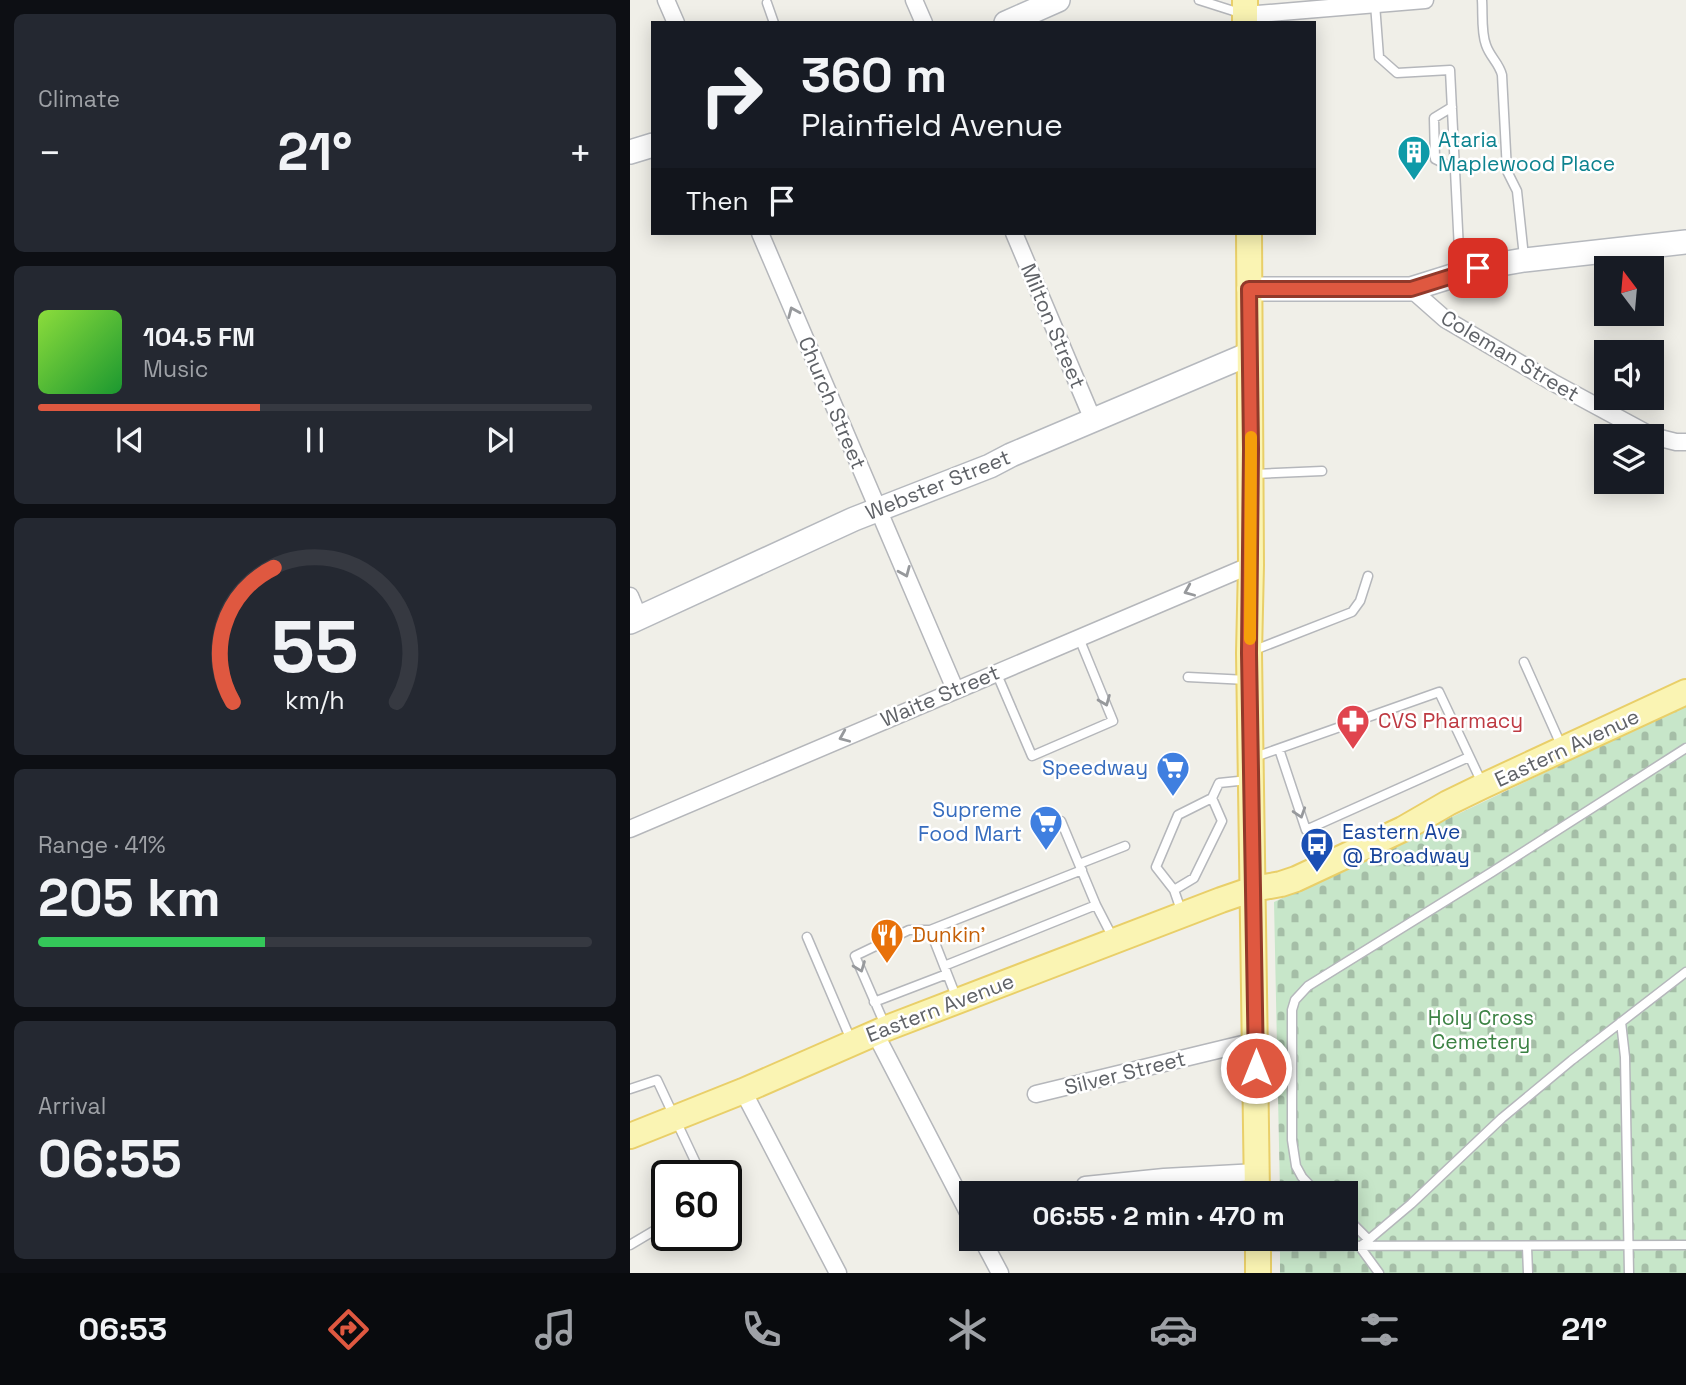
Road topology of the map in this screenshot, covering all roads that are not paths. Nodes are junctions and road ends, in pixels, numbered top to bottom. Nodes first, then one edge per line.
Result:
1 (666, 0) edge
2 (914, 0) edge
3 (1058, 0) edge
4 (1199, 0) edge
5 (1425, 0) edge
6 (1482, 0) edge
7 (767, 3) dead end
8 (1219, 3) edge
9 (1376, 4) junction
10 (1245, 13) edge
11 (675, 21) edge
12 (773, 21) edge
13 (923, 21) edge
14 (1011, 21) edge
15 (1452, 107) junction
16 (651, 146) edge
17 (630, 152) edge
18 (1455, 169) junction
19 (761, 235) edge
20 (1015, 235) edge
21 (1249, 235) edge
22 (1686, 242) edge
23 (1524, 260) junction
24 (1460, 273) junction
25 (1249, 289) junction
26 (1411, 289) junction
27 (1249, 354) junction
28 (1093, 420) junction
29 (1629, 424) edge
30 (1664, 440) edge
31 (1686, 442) edge
32 (1322, 471) dead end
33 (1251, 474) junction
34 (878, 510) junction
35 (1251, 565) junction
36 (1368, 576) dead end
37 (630, 596) edge
38 (635, 620) edge
39 (1079, 638) junction
40 (1249, 653) junction
41 (1524, 662) dead end
42 (996, 671) junction
43 (1188, 677) dead end
44 (1250, 680) junction
45 (955, 689) junction
46 (1686, 692) edge
47 (1279, 748) junction
48 (1563, 748) junction
49 (1686, 748) edge
50 (1469, 757) junction
51 (1251, 769) junction
52 (1483, 786) junction
53 (1212, 798) junction
54 (1061, 821) dead end
55 (630, 829) edge
56 (1125, 846) dead end
57 (1080, 867) junction
58 (1253, 889) junction
59 (1174, 890) junction
60 (1096, 905) junction
61 (1183, 914) junction
62 (930, 930) junction
63 (807, 937) dead end
64 (1114, 941) junction
65 (945, 970) junction
66 (1686, 972) edge
67 (957, 1001) junction
68 (874, 1002) junction
69 (1621, 1023) junction
70 (871, 1035) junction
71 (1255, 1041) junction
72 (630, 1090) edge
73 (743, 1091) junction
74 (1036, 1094) dead end
75 (673, 1119) junction
76 (633, 1131) edge
77 (694, 1160) edge
78 (1124, 1181) edge
79 (1226, 1181) edge
80 (1257, 1181) edge
81 (1306, 1181) edge
82 (959, 1196) edge
83 (1358, 1229) edge
84 (651, 1233) edge
85 (1368, 1239) junction
86 (630, 1245) edge
87 (1686, 1245) edge
88 (1628, 1246) junction
89 (1360, 1247) junction
90 (1527, 1247) junction
91 (988, 1251) edge
92 (1258, 1251) edge
93 (838, 1273) edge
94 (1000, 1273) edge
95 (1258, 1273) edge
96 (1379, 1273) edge
97 (1528, 1273) edge
98 (1629, 1273) edge

1 - 11 street
2 - 13 street
3 - 14 street
4 - 8 lane
5 - 9 street
6 - 23 lane
7 - 12 lane
8 - 10 lane
9 - 10 street
9 - 15 lane
15 - 18 lane
15 - 18 lane
16 - 17 street
18 - 24 lane
34 -> 19 street, Church Street
20 - 28 street, Milton Street
21 - 25 main road
22 - 23 street
23 - 24 street
24 - 26 street
25 - 26 street
25 - 27 main road
26 - 29 street, Coleman Street
27 - 28 street, Webster Street
27 - 33 main road
28 - 34 street, Webster Street
30 - 31 street, Coleman Street
32 - 33 lane
33 - 35 main road
34 - 38 street, Webster Street
34 -> 45 street, Church Street
35 -> 39 street, Waite Street
35 - 40 main road
36 - 40 lane
37 - 38 street
39 - 42 street, Waite Street
39 -> 42 lane
40 - 44 main road
41 - 48 lane
42 - 45 street, Waite Street
43 - 44 lane
44 - 51 main road
45 -> 55 street, Waite Street
46 - 48 main road, Eastern Avenue
47 - 50 lane
47 -> 50 lane
47 - 51 lane
48 - 52 main road, Eastern Avenue
49 - 81 lane
50 - 52 lane
51 - 53 lane
51 - 58 main road
52 - 58 main road, Eastern Avenue
53 - 59 lane
53 - 59 lane
54 - 57 lane
56 - 57 lane
57 - 60 lane
57 - 62 lane
58 - 61 main road, Eastern Avenue
58 - 71 main road
59 - 61 lane
60 - 64 lane
60 - 65 lane
61 - 64 main road, Eastern Avenue
62 - 65 lane
62 -> 68 lane
63 - 70 lane
64 - 67 main road, Eastern Avenue
65 - 67 lane
65 - 68 lane
66 - 69 lane
67 - 70 main road, Eastern Avenue
68 - 70 lane
69 - 85 lane
69 - 88 lane
70 - 73 main road, Eastern Avenue
70 - 82 street
71 - 74 street, Silver Street
71 - 80 main road
72 - 75 lane
73 - 75 main road, Eastern Avenue
73 - 93 street
75 - 76 main road, Eastern Avenue
75 - 77 lane
78 - 79 street
83 - 85 lane
84 - 86 lane
85 - 89 lane
87 - 88 lane
88 - 90 lane
88 - 98 lane
89 - 90 lane
89 - 96 lane
90 - 97 lane
91 - 94 street
92 - 95 main road

